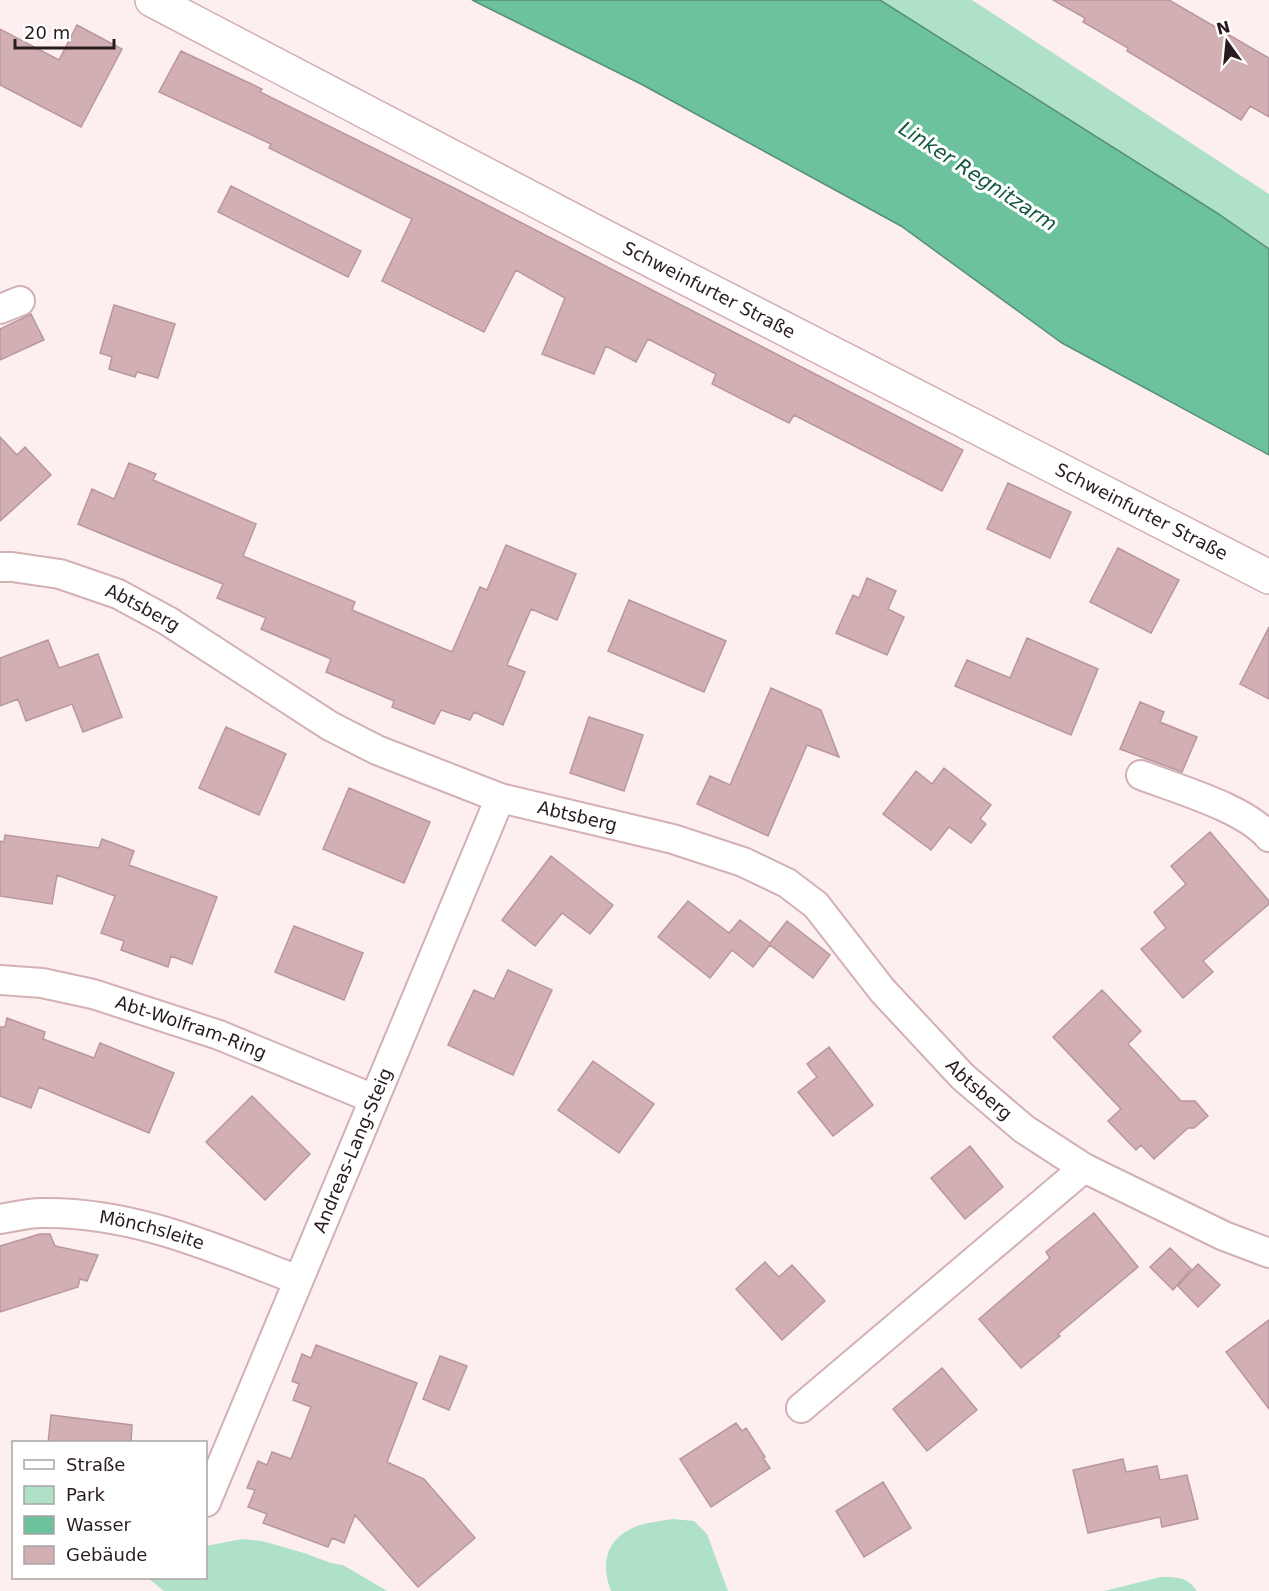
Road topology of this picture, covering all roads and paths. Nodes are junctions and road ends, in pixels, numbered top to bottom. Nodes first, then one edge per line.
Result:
1 (152, 0) edge
2 (0, 567) edge
3 (1269, 577) edge
4 (1141, 775) dead end
5 (500, 798) junction
6 (1269, 837) edge
7 (0, 980) edge
8 (374, 1099) junction
9 (1084, 1168) junction
10 (0, 1219) edge
11 (1269, 1253) edge
12 (298, 1280) junction
13 (801, 1408) dead end
14 (207, 1500) edge

1 - 3 street, Schweinfurter Straße
2 - 5 street, Abtsberg
4 - 6 street
5 - 8 street, Andreas-Lang-Steig
5 - 9 street, Abtsberg
7 - 8 street, Abt-Wolfram-Ring
8 - 12 street, Andreas-Lang-Steig
9 - 11 street, Abtsberg
9 - 13 street
10 - 12 street, Mönchsleite
12 - 14 street, Andreas-Lang-Steig

